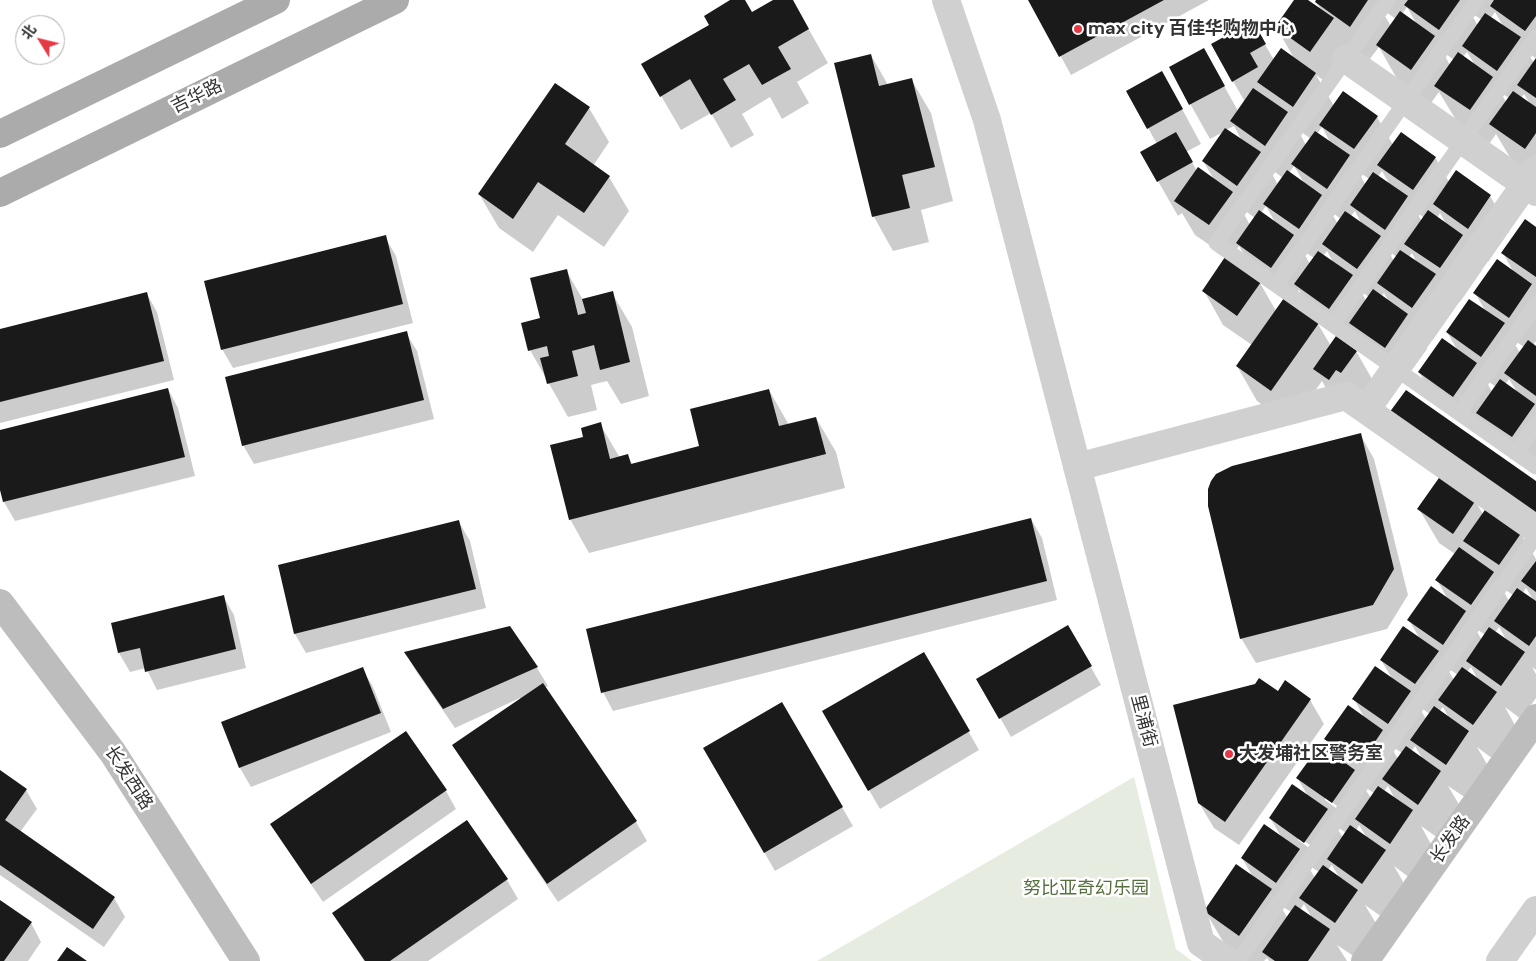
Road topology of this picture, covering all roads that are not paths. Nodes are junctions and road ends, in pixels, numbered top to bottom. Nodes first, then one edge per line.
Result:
1 (276, 0) edge
2 (395, 0) edge
3 (946, 0) edge
4 (1388, 0) edge
5 (1477, 0) edge
6 (1536, 37) edge
7 (1346, 59) junction
8 (1406, 101) junction
9 (0, 134) edge
10 (1463, 141) junction
11 (1532, 182) edge
12 (0, 193) edge
13 (1276, 285) junction
14 (1536, 304) edge
15 (1333, 325) junction
16 (1395, 369) junction
17 (1366, 410) junction
18 (1459, 413) junction
19 (1536, 424) edge
20 (1516, 453) junction
21 (1078, 467) junction
22 (1536, 468) edge
23 (1536, 529) edge
24 (1536, 536) edge
25 (0, 603) edge
26 (1536, 718) edge
27 (1536, 910) edge
28 (246, 961) edge
29 (1227, 961) edge
30 (1238, 961) edge
31 (1365, 961) edge
32 (1500, 961) edge

1 - 9 main road
2 - 12 main road, 吉华路
3 - 21 street, 里浦街
4 - 7 lane
5 - 8 lane
6 - 10 lane
7 - 8 street
7 - 13 lane
8 - 10 street
8 - 13 lane
10 - 11 street
10 - 15 lane
11 - 16 street
13 - 15 lane
14 - 18 lane
15 - 16 lane
16 - 17 street
16 - 18 lane
17 - 21 street
17 - 23 street
18 - 20 lane
19 - 20 lane
20 - 22 lane
21 - 29 street, 里浦街
24 - 30 lane
25 - 28 street, 长发西路
26 - 31 street, 长发路
27 - 32 street

